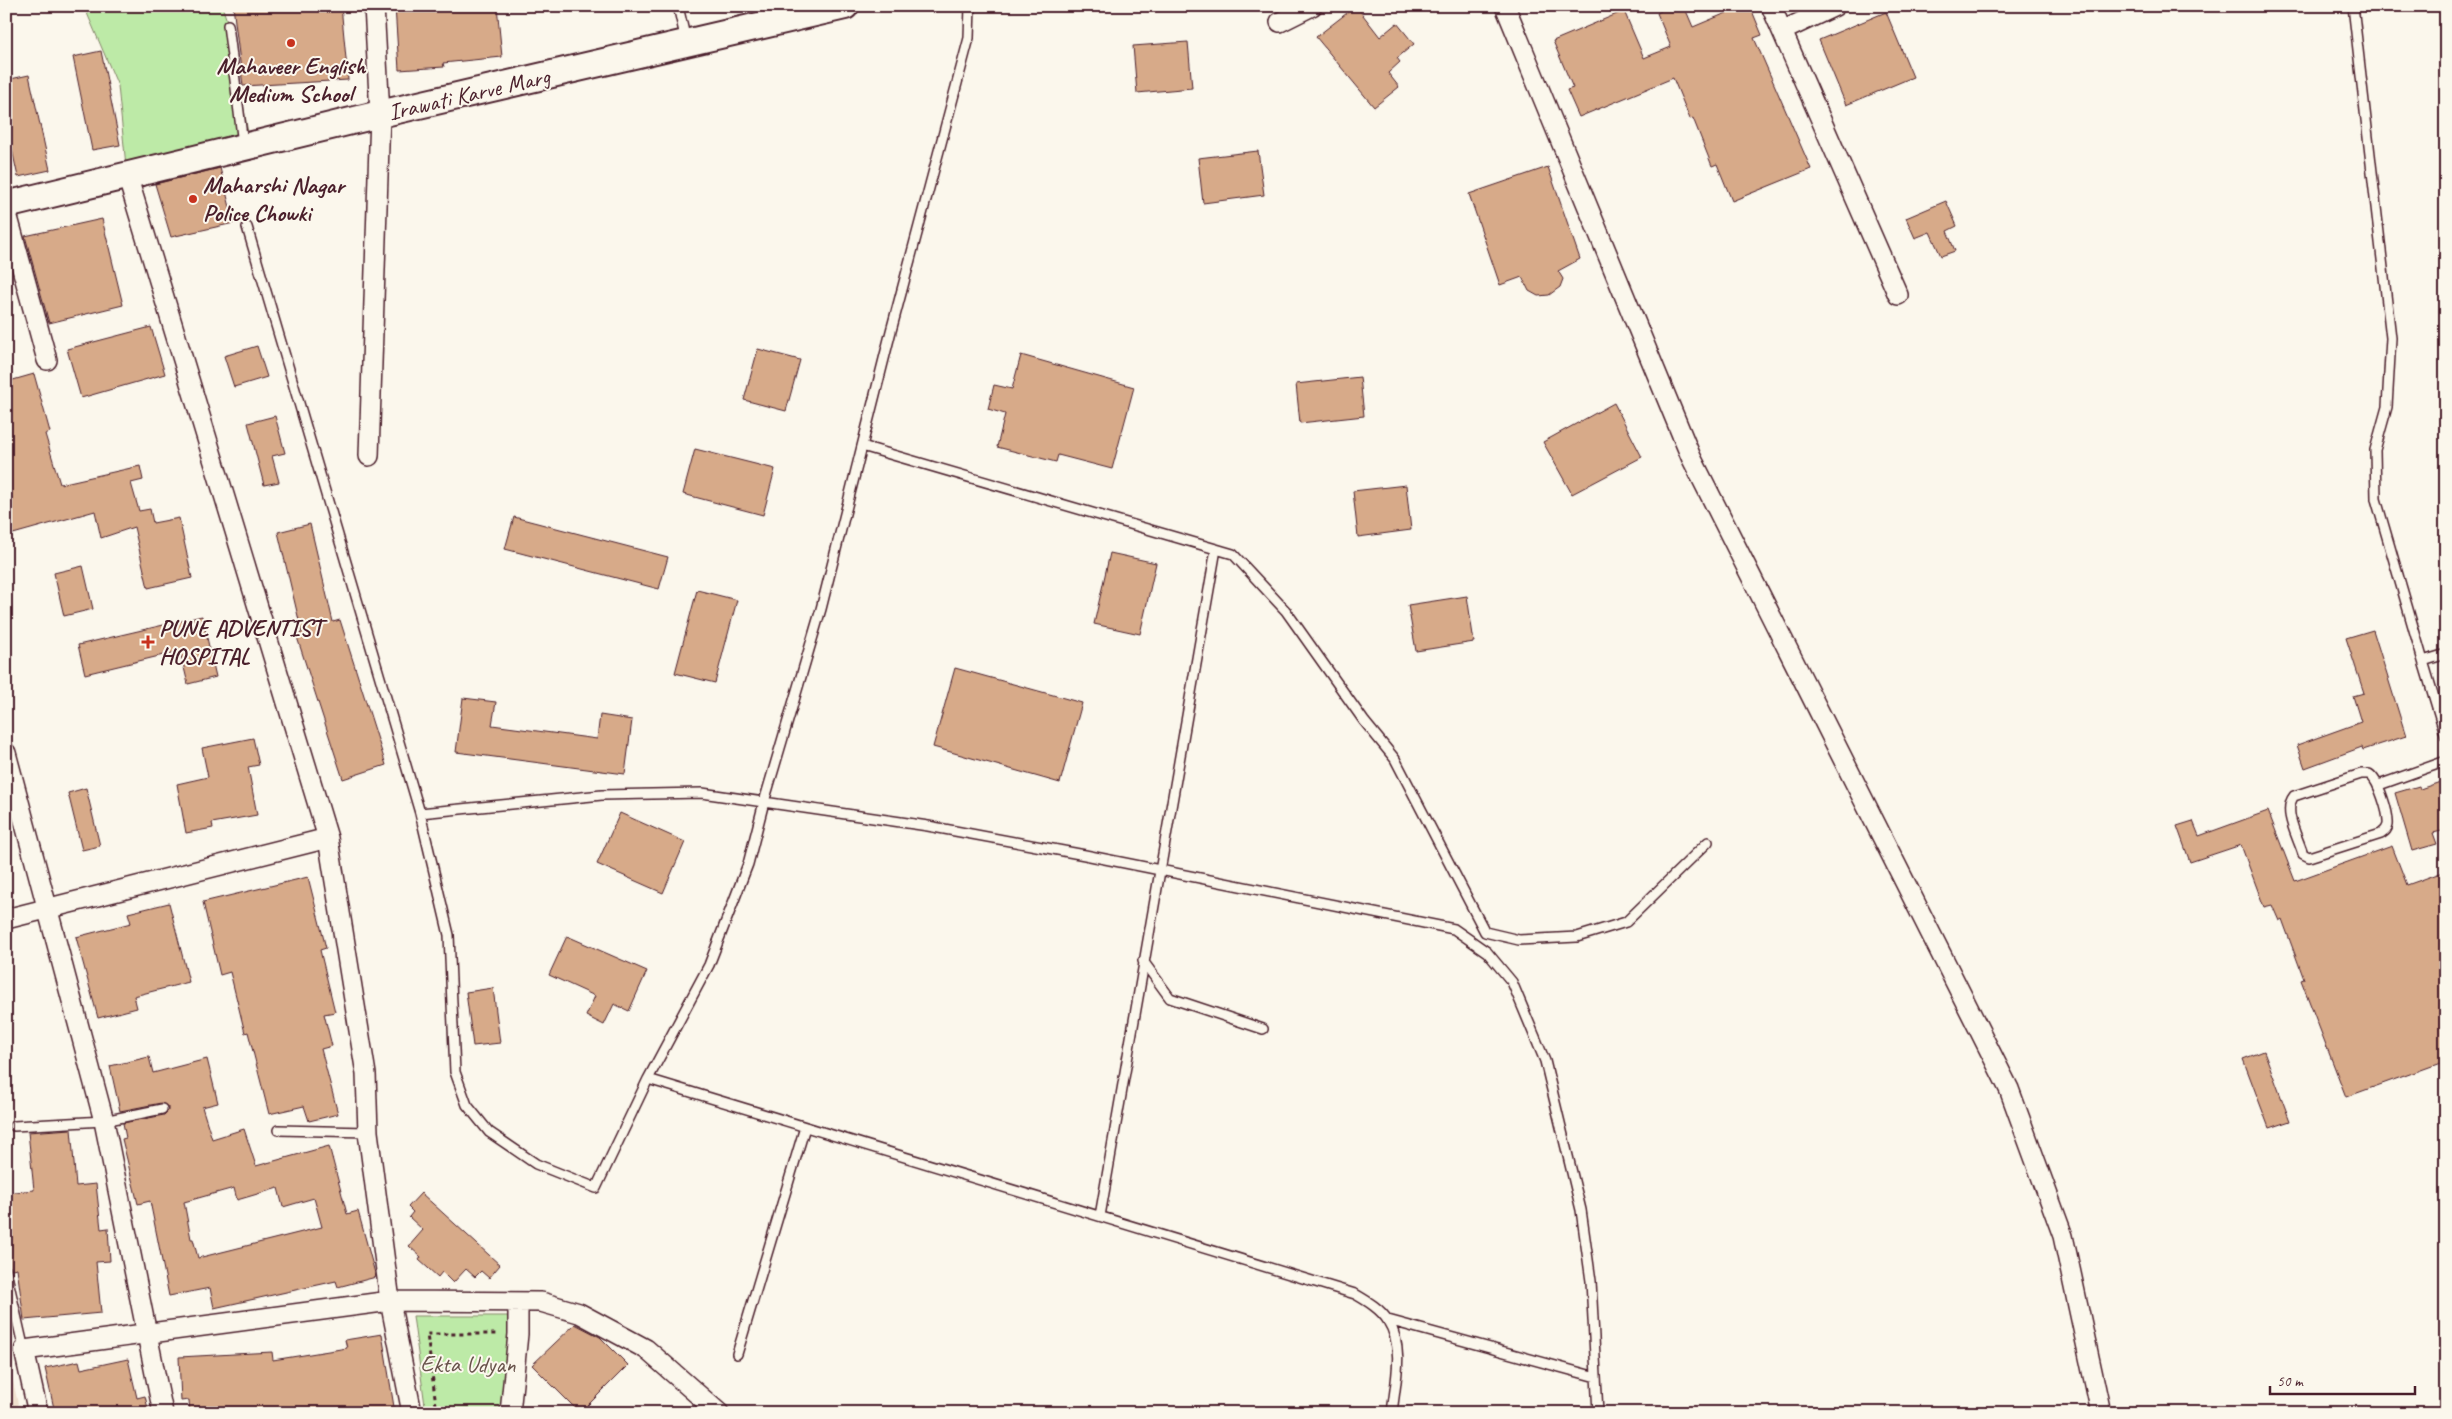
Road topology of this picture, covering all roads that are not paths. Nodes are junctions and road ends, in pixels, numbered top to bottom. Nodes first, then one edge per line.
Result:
1 (374, 6) edge
2 (678, 6) edge
3 (845, 6) edge
4 (970, 6) edge
5 (1312, 6) edge
6 (1506, 6) edge
7 (1771, 6) edge
8 (1835, 6) edge
9 (2353, 6) edge
10 (1280, 22) dead end
11 (228, 25) dead end
12 (1782, 31) junction
13 (686, 44) junction
14 (380, 114) junction
15 (243, 147) junction
16 (127, 175) junction
17 (6, 205) edge
18 (6, 210) edge
19 (247, 226) dead end
20 (1898, 295) dead end
21 (47, 360) dead end
22 (862, 446) junction
23 (368, 456) dead end
24 (1216, 549) junction
25 (2446, 654) edge
26 (2422, 661) junction
27 (2446, 737) edge
28 (6, 752) edge
29 (2446, 761) edge
30 (2379, 785) junction
31 (764, 802) junction
32 (420, 813) junction
33 (328, 838) junction
34 (1708, 842) dead end
35 (1158, 869) junction
36 (48, 907) junction
37 (6, 919) edge
38 (1143, 960) junction
39 (1263, 1029) dead end
40 (648, 1079) junction
41 (162, 1109) dead end
42 (104, 1121) junction
43 (14, 1126) dead end
44 (804, 1127) junction
45 (278, 1130) dead end
46 (368, 1132) junction
47 (1100, 1216) junction
48 (6, 1272) edge
49 (390, 1301) junction
50 (518, 1302) junction
51 (1388, 1320) junction
52 (146, 1335) junction
53 (24, 1350) junction
54 (737, 1354) dead end
55 (1596, 1378) junction
56 (38, 1413) edge
57 (163, 1413) edge
58 (412, 1413) edge
59 (510, 1413) edge
60 (720, 1413) edge
61 (1392, 1413) edge
62 (1598, 1413) edge
63 (2101, 1413) edge

1 - 14 street
2 - 13 lane
3 - 13 main road, Irawati Karve Marg
4 - 22 lane
5 - 10 street
6 - 63 street
7 - 12 street
8 - 12 street
9 - 26 lane
11 - 15 lane
12 - 20 street
13 - 14 main road, Irawati Karve Marg
14 - 15 main road, Irawati Karve Marg
14 - 23 street
15 - 16 main road, Irawati Karve Marg
16 - 17 main road, Irawati Karve Marg
16 - 33 street
18 - 21 street
19 - 32 lane
22 - 24 lane
22 - 31 lane
24 - 34 lane
24 - 35 lane
25 - 26 lane
26 - 27 lane
28 - 36 street
29 - 30 lane
30 - 30 lane
31 - 32 lane
31 - 35 lane
31 - 40 lane
32 - 40 lane
33 - 36 street
33 - 46 street
35 - 38 lane
35 - 55 lane
36 - 37 street
36 - 42 street
38 - 39 lane
38 - 47 lane
40 - 44 lane
41 - 42 lane
42 - 43 lane
42 - 52 street
44 - 47 lane
44 - 54 lane
45 - 46 lane
46 - 49 street
47 - 51 lane
48 - 53 lane
49 - 50 street
49 - 52 street
49 - 58 street
50 - 59 street
50 - 60 street
51 - 55 lane
51 - 61 lane
52 - 53 street
52 - 57 street
53 - 56 street
55 - 62 lane

